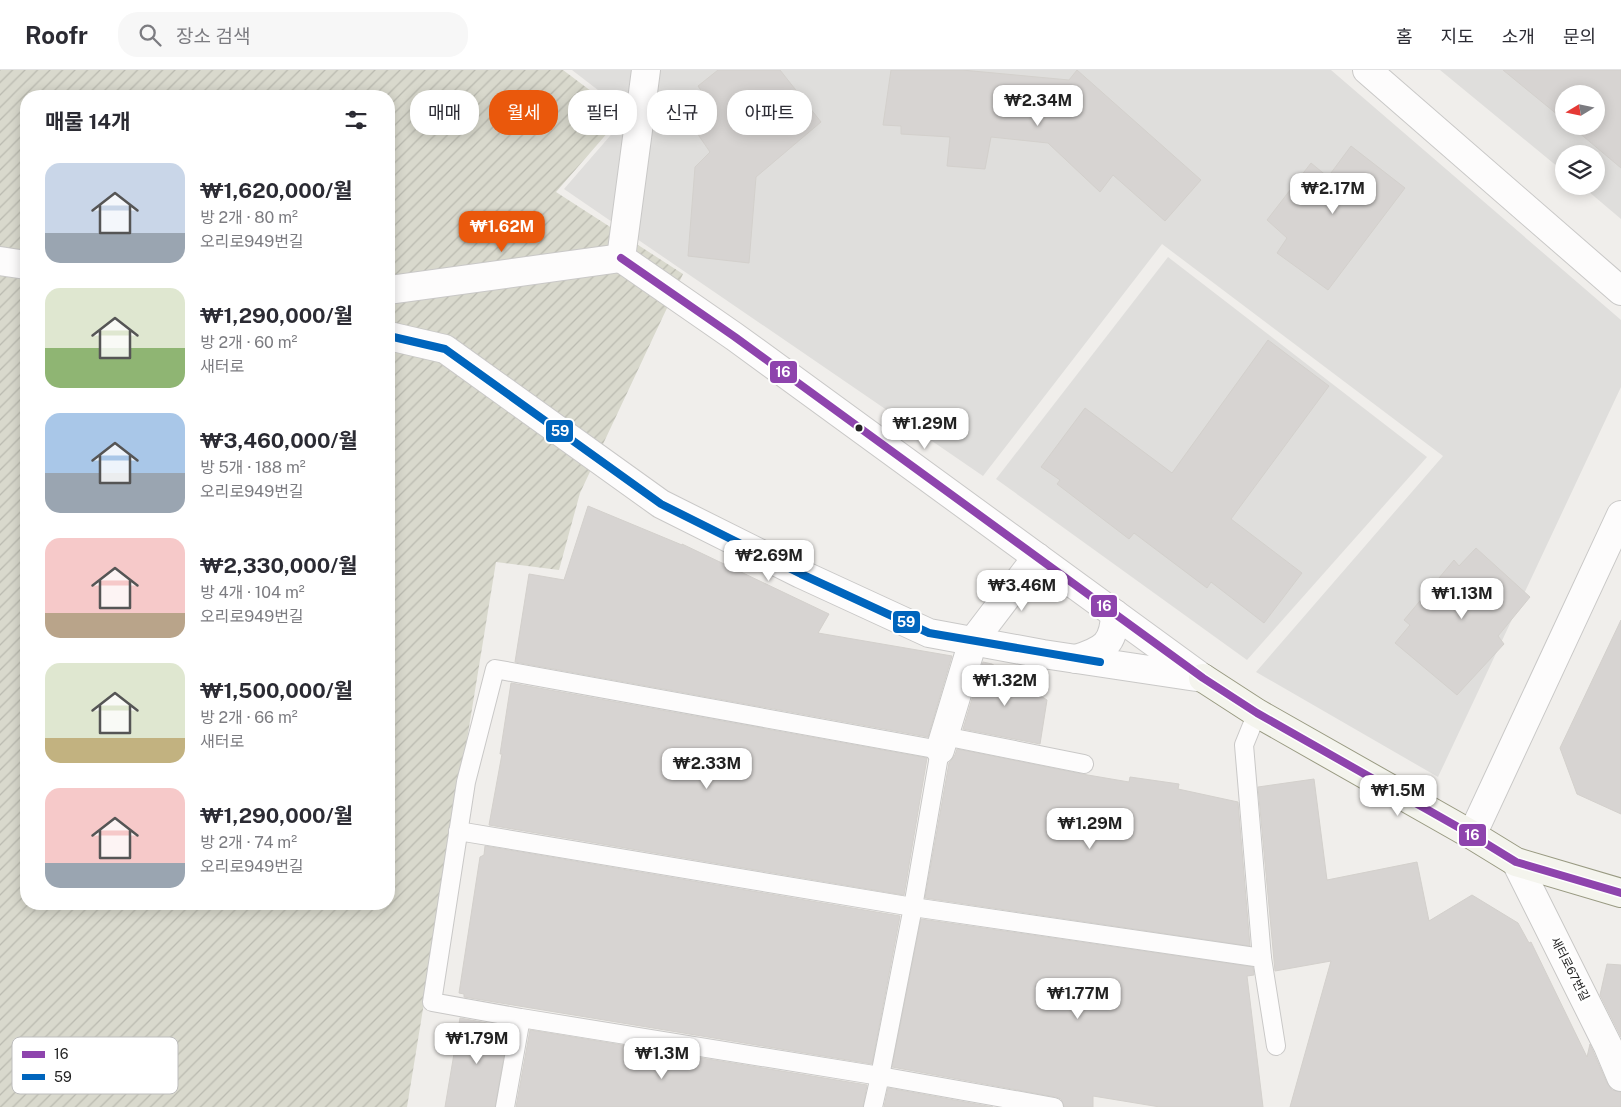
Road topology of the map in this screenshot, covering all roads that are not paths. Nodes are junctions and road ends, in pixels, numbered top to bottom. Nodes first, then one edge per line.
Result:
1 (646, 70) edge
2 (1367, 70) edge
3 (621, 258) junction
4 (0, 261) edge
5 (20, 265) edge
6 (395, 289) edge
7 (1621, 290) edge
8 (395, 338) edge
9 (1621, 515) edge
10 (1037, 557) junction
11 (1115, 614) junction
12 (973, 641) junction
13 (1076, 658) junction
14 (1204, 678) junction
15 (1257, 713) junction
16 (942, 743) junction
17 (1084, 764) dead end
18 (458, 831) junction
19 (1472, 835) junction
20 (1516, 862) junction
21 (1621, 892) edge
22 (913, 907) junction
23 (1262, 958) junction
24 (521, 1018) junction
25 (1276, 1046) dead end
26 (880, 1076) junction
27 (1621, 1077) edge
28 (505, 1107) edge
29 (873, 1107) edge
30 (1054, 1107) edge

1 - 3 street
2 - 7 street
3 - 6 street
3 - 10 street
4 - 5 street
8 - 12 street
9 - 19 street
10 - 11 street
10 - 12 street
11 - 13 street
11 - 14 street
12 - 13 street
12 - 16 street
13 - 14 street
14 - 15 street
15 - 19 street
15 - 23 lane
16 - 17 lane
16 - 18 lane
16 - 22 lane
18 - 22 lane
18 - 24 lane
19 - 20 street
20 - 21 street
20 - 27 street, 새터로67번길
22 - 23 lane
22 - 26 lane
23 - 25 lane
24 - 26 lane
24 - 28 lane
26 - 29 lane
26 - 30 lane

